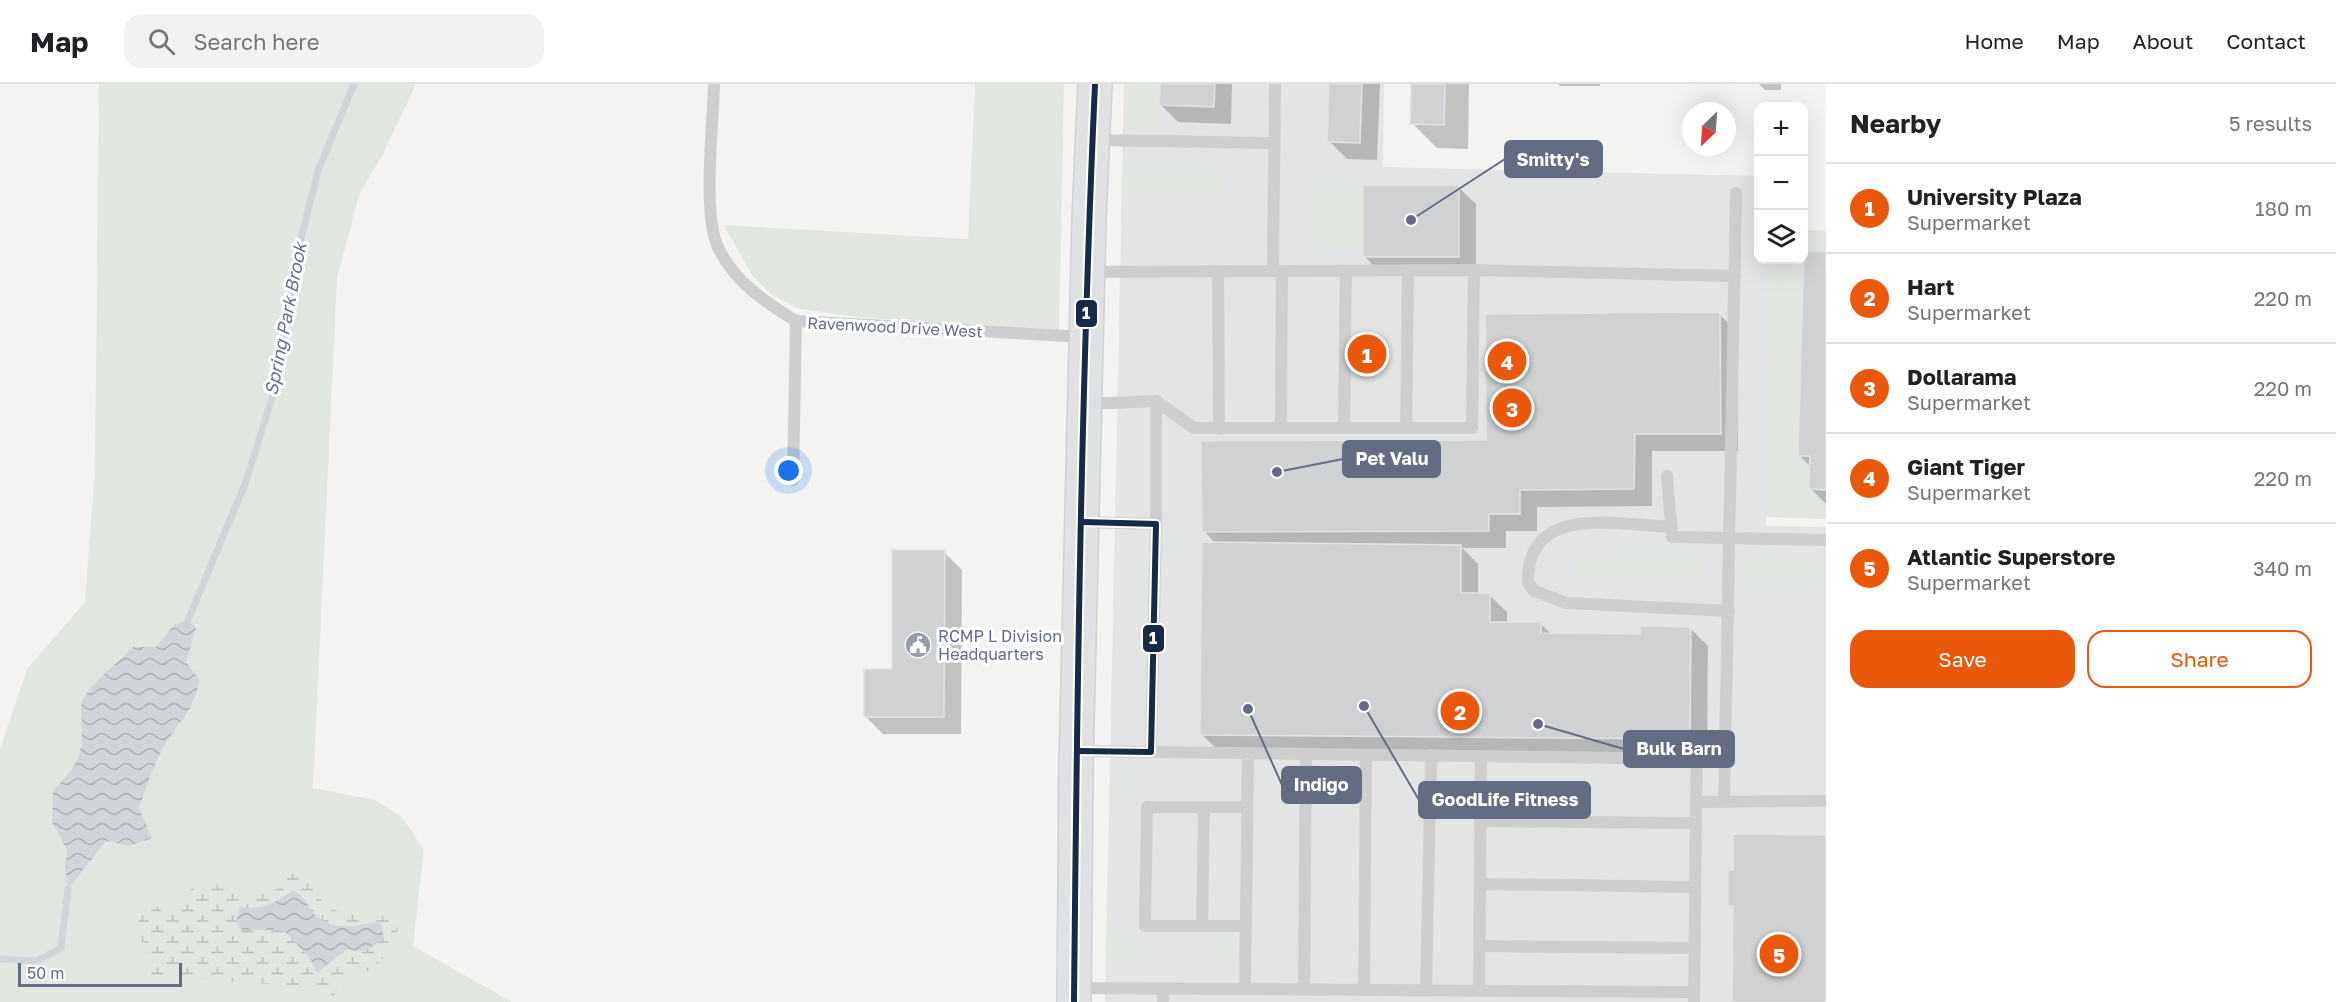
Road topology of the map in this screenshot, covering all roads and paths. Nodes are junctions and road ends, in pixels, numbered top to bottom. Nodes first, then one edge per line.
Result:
1 (714, 84) edge
2 (1095, 84) edge
3 (1275, 84) edge
4 (1093, 140) junction
5 (1275, 143) junction
6 (1736, 192) dead end
7 (1408, 270) junction
8 (1474, 270) junction
9 (1218, 271) junction
10 (1277, 271) junction
11 (1346, 271) junction
12 (1088, 272) junction
13 (1735, 276) junction
14 (796, 321) junction
15 (1087, 337) junction
16 (1156, 401) junction
17 (1085, 404) junction
18 (1281, 428) junction
19 (1344, 428) junction
20 (1406, 428) junction
21 (1219, 429) junction
22 (1667, 476) dead end
23 (793, 480) dead end
24 (1083, 522) junction
25 (1156, 524) junction
26 (1672, 527) junction
27 (1731, 538) junction
28 (1826, 540) edge
29 (1729, 611) junction
30 (1077, 751) junction
31 (1151, 752) junction
32 (1248, 753) junction
33 (1306, 754) junction
34 (1366, 755) junction
35 (1431, 756) junction
36 (1481, 756) junction
37 (1826, 801) edge
38 (1696, 802) junction
39 (1724, 802) junction
40 (1204, 807) junction
41 (1248, 807) junction
42 (1480, 821) junction
43 (1696, 823) junction
44 (1480, 884) junction
45 (1695, 887) junction
46 (1202, 926) junction
47 (1246, 926) junction
48 (1480, 946) junction
49 (1694, 948) junction
50 (1163, 989) junction
51 (1245, 989) junction
52 (1304, 990) junction
53 (1364, 990) junction
54 (1426, 990) junction
55 (1479, 991) junction
56 (1074, 995) edge
57 (1323, 996) edge
58 (1694, 997) edge
59 (1163, 1002) edge

1 - 14 lane, Ravenwood Drive West
2 - 4 main road
3 - 5 lane
4 - 5 lane
4 - 12 main road
5 - 10 lane
6 - 13 lane
7 - 8 lane
7 - 11 lane
7 - 20 lane
8 - 13 lane
8 - 20 lane
9 - 10 lane
9 - 12 lane
9 - 21 lane
10 - 11 lane
10 - 18 lane
11 - 19 lane
12 - 15 main road
13 - 27 lane
14 - 15 lane, Ravenwood Drive West
14 - 23 lane
15 - 17 main road
16 - 17 lane
16 - 21 lane
16 - 25 lane
17 - 24 main road
18 - 19 lane
18 - 21 lane
19 - 20 lane
22 - 26 lane
24 - 25 lane
24 - 30 main road
25 - 31 lane
26 - 27 lane
26 - 29 lane
27 - 28 lane
27 - 29 lane
29 - 39 lane
30 - 31 lane
30 - 56 main road
31 - 32 lane
32 - 33 lane
32 - 41 lane
33 - 34 lane
33 - 52 lane
34 - 35 lane
34 - 53 lane
35 - 36 lane
35 - 54 lane
36 - 38 lane
36 - 42 lane
37 - 39 lane
38 - 39 lane
38 - 43 lane
40 - 41 lane
40 - 46 lane
40 - 46 lane
41 - 47 lane
42 - 43 lane
42 - 44 lane
43 - 45 lane
44 - 45 lane
44 - 48 lane
45 - 49 lane
46 - 47 lane
47 - 51 lane
48 - 49 lane
48 - 55 lane
49 - 58 lane
50 - 51 lane
50 - 56 lane
50 - 59 lane
51 - 52 lane
52 - 57 lane
53 - 54 lane
53 - 57 lane
54 - 55 lane
55 - 58 lane

